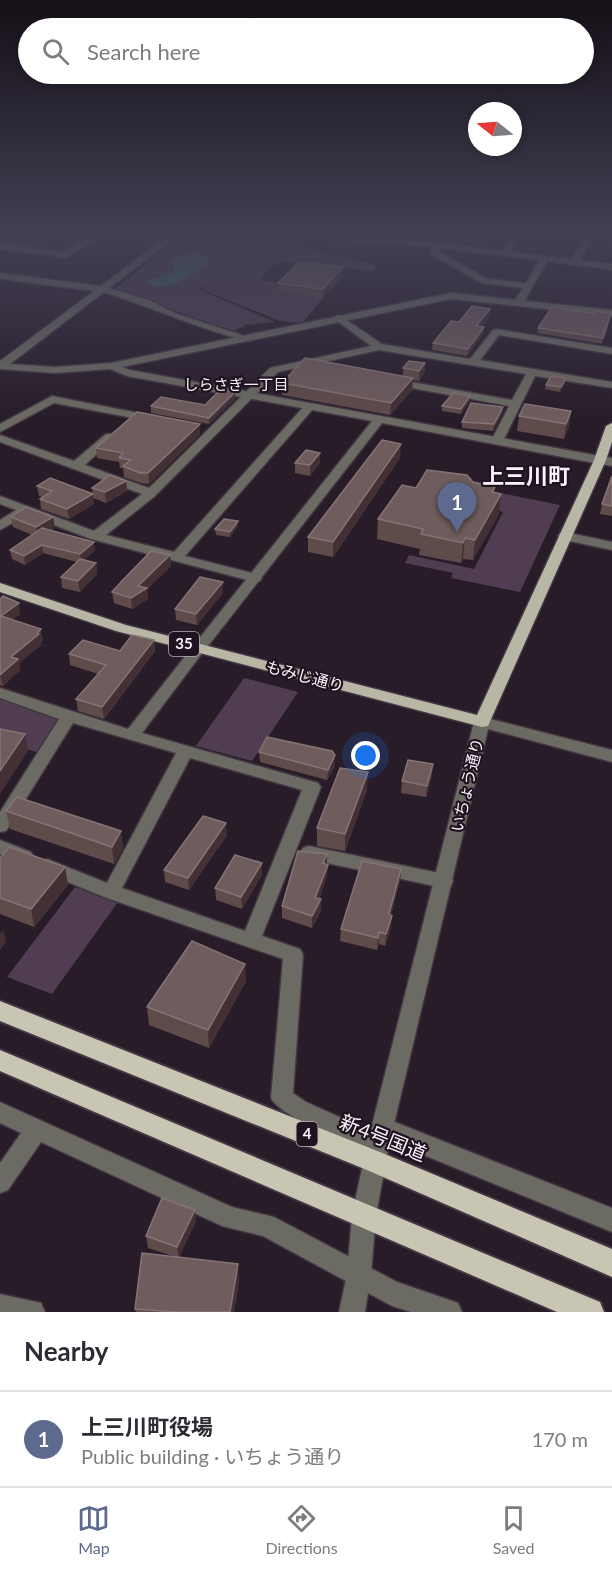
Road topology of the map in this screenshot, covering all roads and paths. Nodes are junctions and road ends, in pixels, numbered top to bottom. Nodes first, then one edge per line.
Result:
1 (92, 297) edge
2 (130, 297) edge
3 (445, 297) edge
4 (465, 297) edge
5 (522, 297) edge
6 (519, 302) junction
7 (612, 313) edge
8 (339, 318) junction
9 (246, 338) junction
10 (379, 347) junction
11 (612, 351) edge
12 (473, 362) junction
13 (300, 364) junction
14 (0, 366) edge
15 (111, 366) junction
16 (328, 370) edge
17 (532, 372) junction
18 (387, 381) edge
19 (612, 386) edge
20 (249, 395) junction
21 (516, 404) junction
22 (309, 407) junction
23 (379, 420) junction
24 (126, 422) junction
25 (168, 422) edge
26 (612, 426) edge
27 (0, 429) edge
28 (0, 438) edge
29 (497, 441) junction
30 (606, 461) edge
31 (76, 466) junction
32 (152, 493) junction
33 (0, 500) edge
34 (26, 510) junction
35 (0, 526) edge
36 (96, 536) junction
37 (565, 536) junction
38 (612, 546) edge
39 (176, 558) junction
40 (255, 578) junction
41 (0, 588) edge
42 (199, 648) junction
43 (0, 693) edge
44 (69, 717) junction
45 (482, 722) junction
46 (132, 735) junction
47 (186, 750) junction
48 (612, 756) edge
49 (0, 826) edge
50 (0, 847) edge
51 (288, 849) junction
52 (444, 881) junction
53 (111, 892) junction
54 (252, 940) junction
55 (0, 1011) edge
56 (0, 1060) edge
57 (0, 1112) edge
58 (37, 1129) junction
59 (378, 1145) junction
60 (0, 1182) edge
61 (364, 1215) junction
62 (612, 1220) edge
63 (612, 1263) edge
64 (359, 1274) junction
65 (0, 1307) edge
66 (32, 1312) edge
67 (352, 1312) edge
68 (449, 1312) edge
69 (590, 1312) edge

1 - 14 street
2 - 9 street
3 - 8 street
4 - 6 street
5 - 6 street
6 - 7 street
8 - 9 street
8 - 10 street
9 - 15 street
10 - 12 street
10 - 13 street
11 - 12 street
12 - 17 street
13 - 16 street
13 - 20 street
14 - 15 street
15 - 20 street
17 - 19 street
17 - 21 street
18 - 21 street
20 - 22 street
20 - 32 street
21 - 29 street
22 - 23 street
22 - 39 street
23 - 29 street
23 - 40 street
24 - 25 street
24 - 27 street
24 - 31 street
26 - 30 main road, いちょう通り
28 - 31 street
29 - 30 street
30 - 37 main road, いちょう通り
31 - 32 street
32 - 36 street
33 - 34 street
34 - 35 street
34 - 36 street
36 - 39 street
37 - 38 street
37 - 45 main road, いちょう通り
39 - 40 street
40 - 42 street
41 - 42 main road, もみじ通り / 35
42 - 45 main road, もみじ通り / 35
42 - 46 street
43 - 44 street
44 - 46 street
44 - 49 street
45 - 48 street, もみじ通り
45 - 52 street, いちょう通り
46 - 47 street
47 - 51 street
47 - 53 street
50 - 53 street
51 - 52 street
51 - 54 street
52 - 59 street, いちょう通り
53 - 54 street
54 - 59 street
55 - 59 highway, 新4号国道 / 4
56 - 61 highway
57 - 58 street
58 - 60 street
58 - 64 street
59 - 61 street, いちょう通り
59 - 62 street
59 - 63 highway, 新4号国道 / 4
61 - 64 street, いちょう通り
61 - 69 highway
64 - 67 street, いちょう通り
64 - 68 street
65 - 66 street

